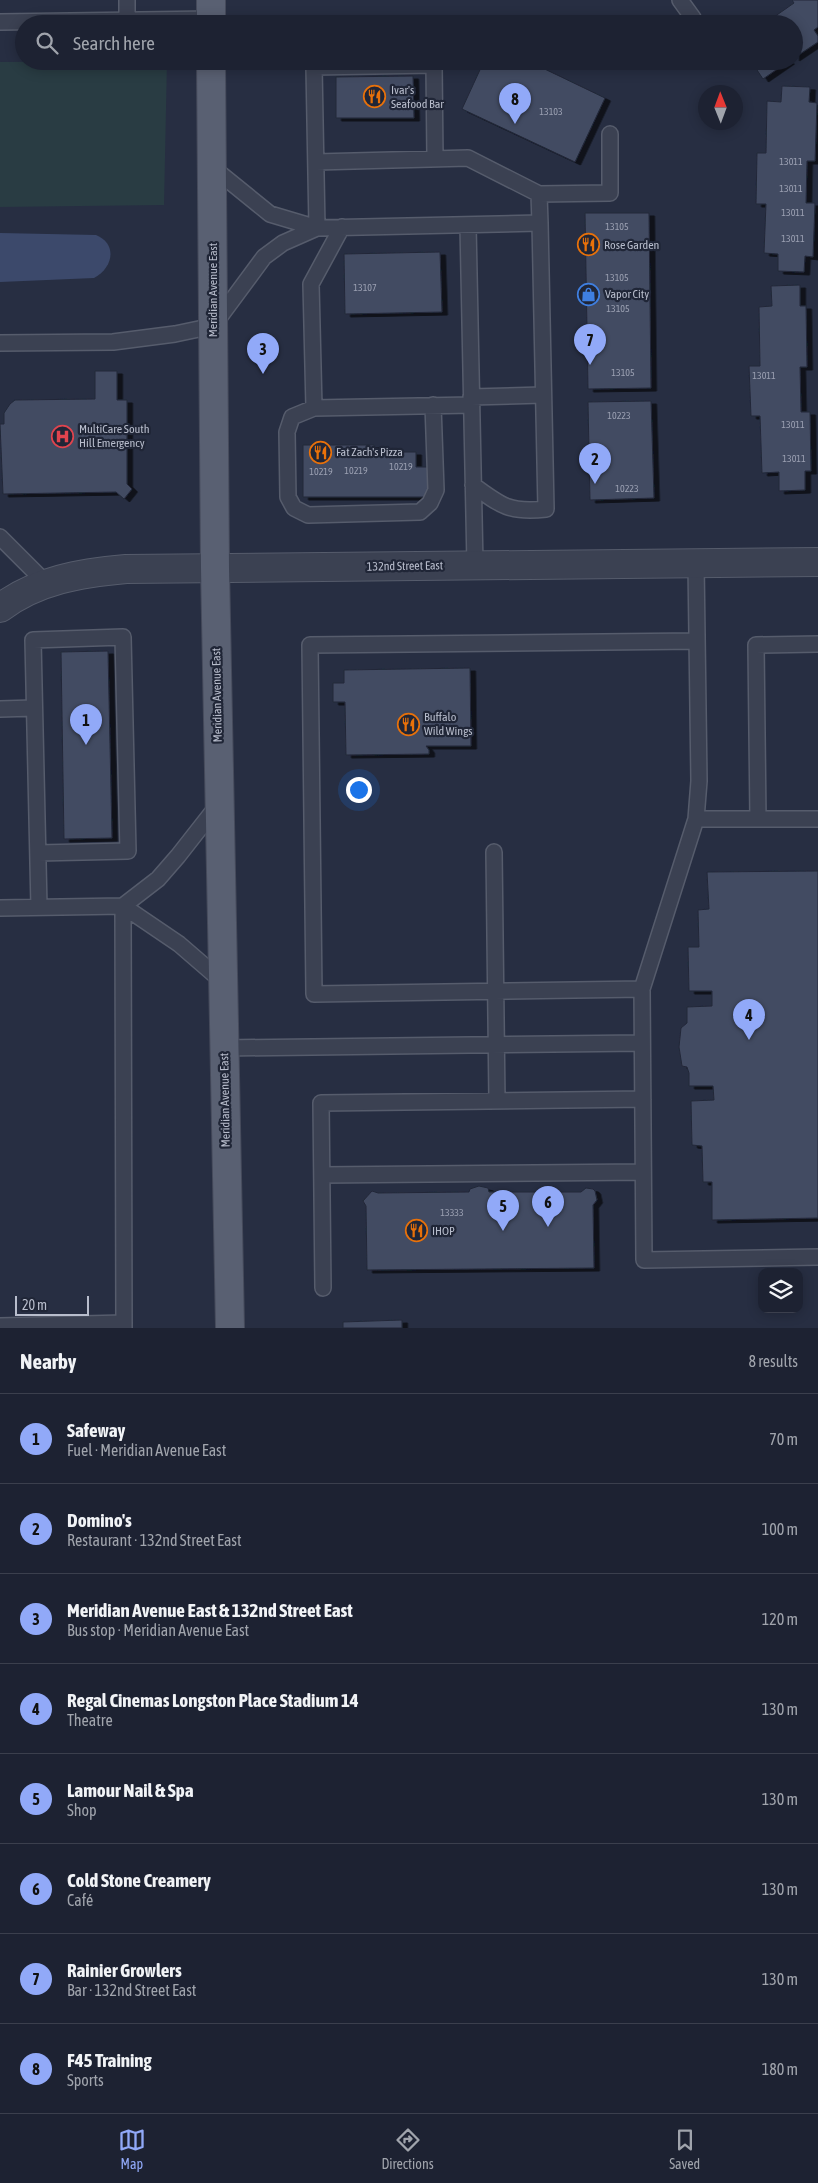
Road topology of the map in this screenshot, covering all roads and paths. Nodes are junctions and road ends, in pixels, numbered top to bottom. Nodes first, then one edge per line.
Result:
1 (127, 0) edge
2 (680, 0) edge
3 (211, 14) edge
4 (127, 15) edge
5 (197, 15) edge
6 (691, 15) edge
7 (0, 22) edge
8 (15, 22) edge
9 (211, 70) edge
10 (314, 70) edge
11 (434, 70) edge
12 (610, 134) dead end
13 (435, 159) junction
14 (316, 162) junction
15 (212, 167) junction
16 (539, 194) junction
17 (540, 223) junction
18 (468, 224) junction
19 (342, 227) junction
20 (317, 228) junction
21 (213, 326) junction
22 (0, 342) edge
23 (543, 395) junction
24 (471, 401) junction
25 (433, 405) junction
26 (314, 408) junction
27 (473, 485) junction
28 (0, 537) edge
29 (818, 562) edge
30 (696, 563) junction
31 (475, 565) junction
32 (215, 568) junction
33 (46, 583) junction
34 (0, 608) edge
35 (697, 641) junction
36 (818, 644) edge
37 (34, 708) junction
38 (0, 709) edge
39 (219, 803) junction
40 (696, 819) junction
41 (758, 819) junction
42 (818, 819) edge
43 (38, 852) junction
44 (494, 852) dead end
45 (123, 906) junction
46 (39, 907) junction
47 (0, 908) edge
48 (223, 982) junction
49 (642, 989) junction
50 (496, 992) junction
51 (642, 1043) junction
52 (496, 1044) junction
53 (224, 1048) junction
54 (642, 1099) junction
55 (497, 1101) junction
56 (643, 1172) junction
57 (322, 1175) junction
58 (818, 1257) edge
59 (323, 1288) dead end
60 (0, 1326) edge
61 (124, 1326) edge
62 (230, 1328) edge

1 - 4 lane
2 - 6 lane
3 - 5 lane
7 - 8 lane
9 - 15 main road, Meridian Avenue East
10 - 14 lane
11 - 13 lane
12 - 16 lane
13 - 14 lane
13 - 16 lane
14 - 20 lane
15 - 20 lane
15 - 21 main road, Meridian Avenue East
16 - 17 lane
17 - 18 lane
17 - 23 lane
18 - 19 lane
18 - 24 lane
19 - 20 lane
19 - 26 lane
20 - 21 lane
21 - 22 lane
21 - 32 main road, Meridian Avenue East
23 - 24 lane
23 - 27 lane
24 - 25 lane
24 - 27 lane
25 - 26 lane
25 - 26 lane
27 - 31 lane
28 - 33 lane
29 - 30 street, 132nd Street East
30 - 31 street, 132nd Street East
30 - 35 lane
31 - 32 street, 132nd Street East
32 - 33 street, 132nd Street East
32 - 39 main road, Meridian Avenue East
33 - 34 street, 132nd Street East
35 - 40 lane
35 - 50 lane
36 - 41 lane
37 - 38 lane
37 - 43 lane
37 - 43 lane
39 - 45 lane
39 - 48 main road, Meridian Avenue East
40 - 41 lane
40 - 49 lane
41 - 42 lane
43 - 46 lane
44 - 50 lane
45 - 46 lane
45 - 48 lane
45 - 61 lane
46 - 47 lane
48 - 53 main road, Meridian Avenue East
49 - 50 lane
49 - 51 lane
50 - 52 lane
51 - 52 lane
51 - 54 lane
52 - 53 lane
52 - 55 lane
53 - 62 main road, Meridian Avenue East
54 - 55 lane
54 - 56 lane
55 - 57 lane
56 - 57 lane
56 - 58 lane
57 - 59 lane
60 - 61 lane

